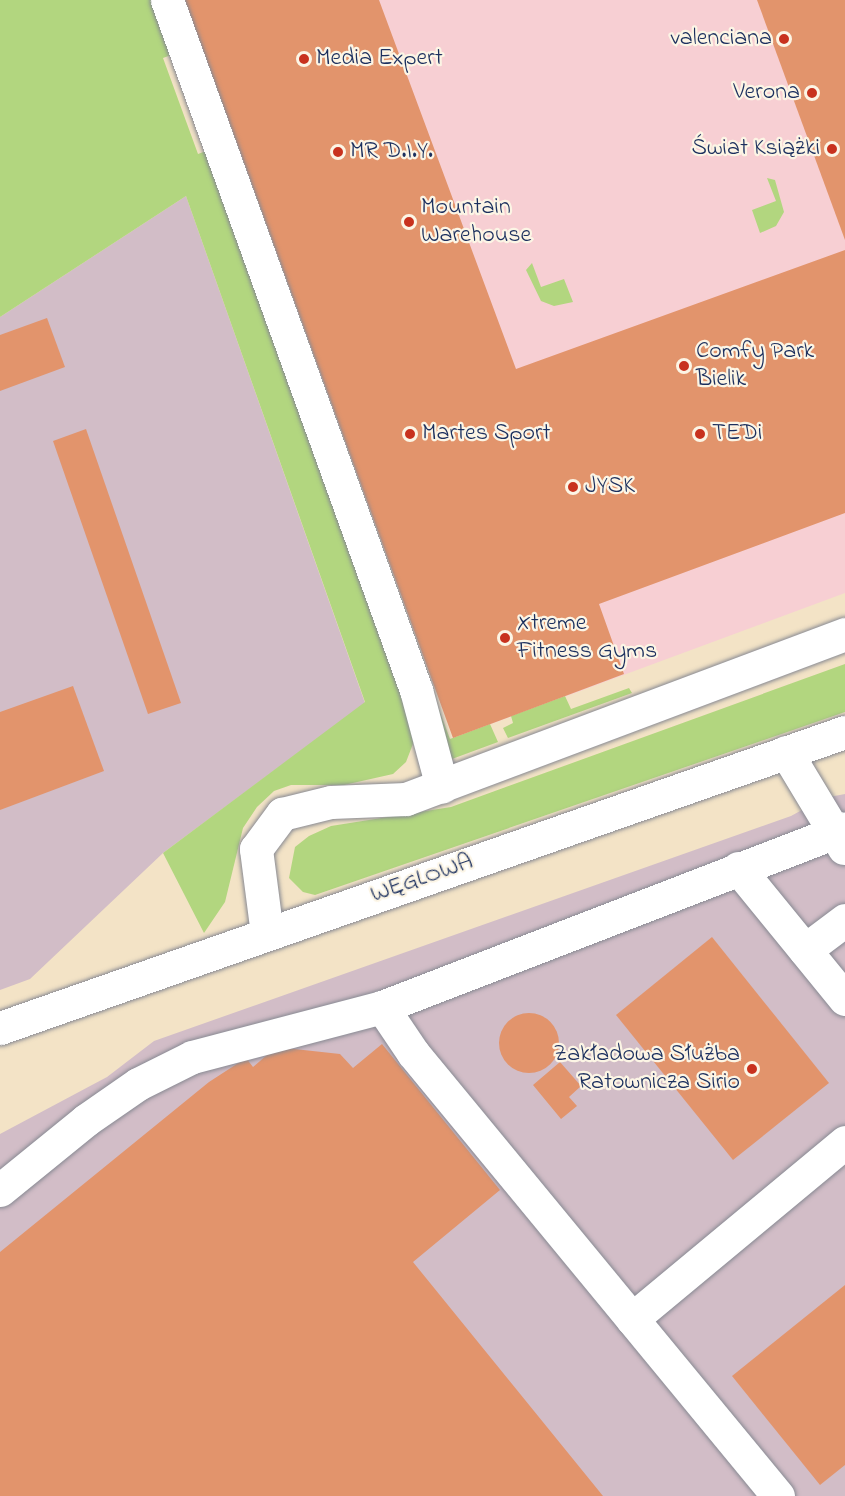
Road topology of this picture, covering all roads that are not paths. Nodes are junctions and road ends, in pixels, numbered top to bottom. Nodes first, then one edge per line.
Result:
1 (167, 0) edge
2 (845, 634) edge
3 (845, 732) edge
4 (786, 752) junction
5 (442, 787) junction
6 (840, 836) edge
7 (738, 868) junction
8 (845, 920) edge
9 (267, 934) junction
10 (806, 950) junction
11 (845, 999) edge
12 (382, 1007) junction
13 (0, 1028) edge
14 (845, 1142) edge
15 (0, 1190) edge
16 (632, 1319) junction
17 (778, 1496) edge

1 - 5 street
2 - 5 street
3 - 4 street, WĘGLOWA
4 - 6 street
4 - 9 street, WĘGLOWA
5 - 9 street
6 - 7 street
7 - 10 street
7 - 12 street
8 - 10 street
9 - 13 street, WĘGLOWA
10 - 11 street
12 - 15 street
12 - 16 street
14 - 16 street
16 - 17 street

